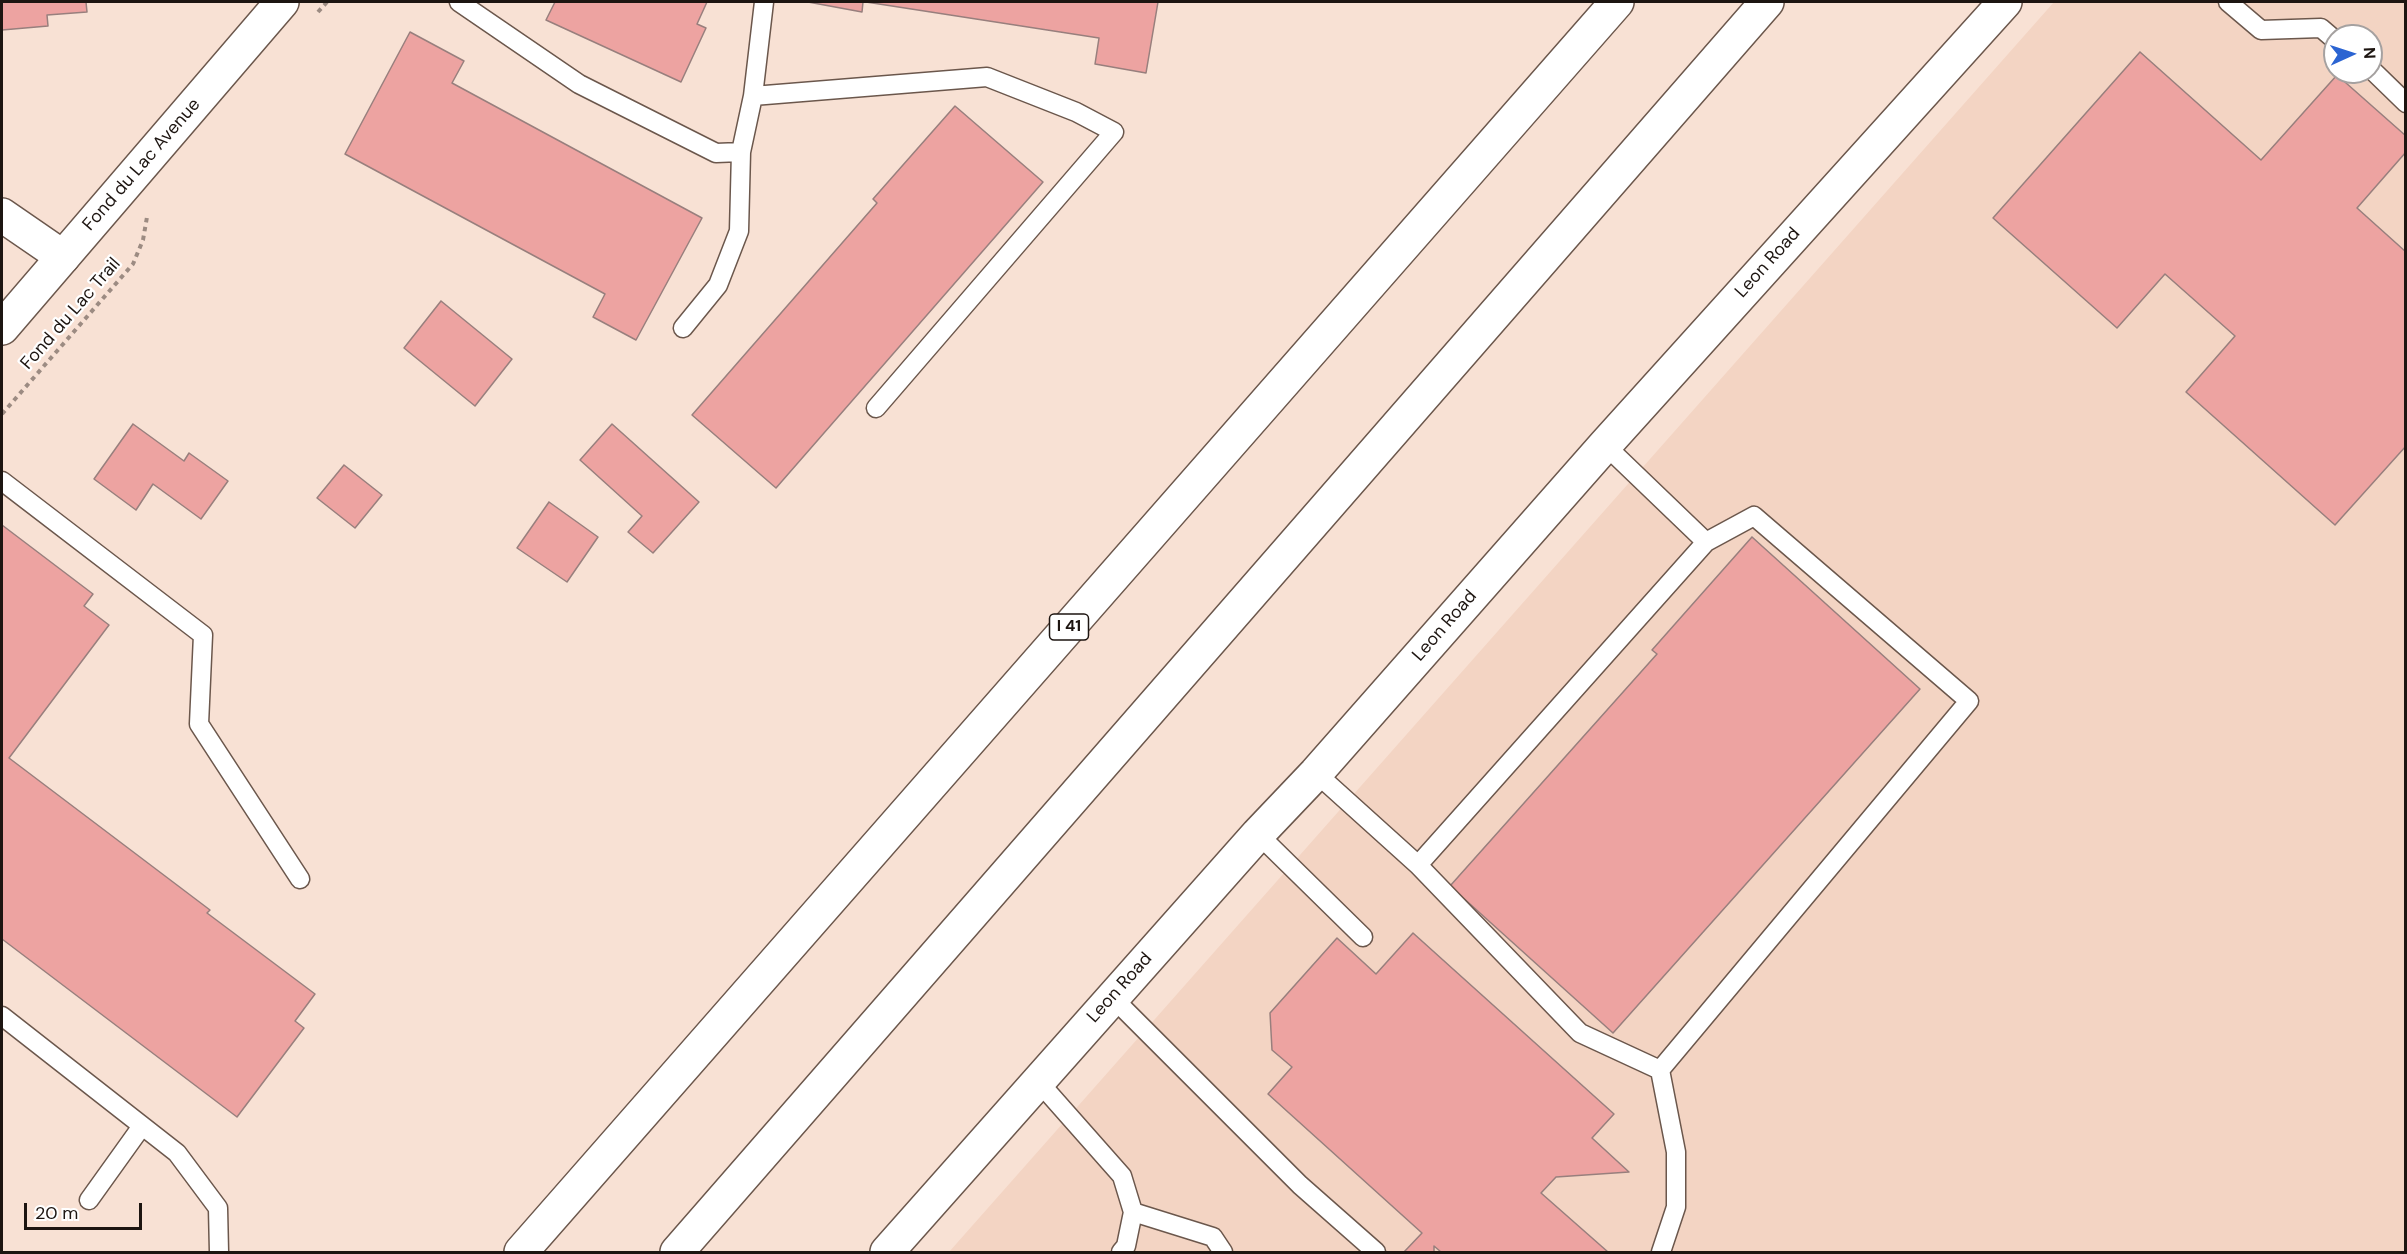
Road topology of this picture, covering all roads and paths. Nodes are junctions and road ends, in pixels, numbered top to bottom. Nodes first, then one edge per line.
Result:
1 (282, 2) edge
2 (327, 2) edge
3 (459, 2) edge
4 (764, 2) edge
5 (1617, 2) edge
6 (1767, 2) edge
7 (2005, 2) edge
8 (2228, 2) edge
9 (311, 20) dead end
10 (2323, 30) edge
11 (2383, 81) edge
12 (753, 96) junction
13 (2406, 103) edge
14 (741, 152) junction
15 (148, 210) dead end
16 (2, 215) edge
17 (63, 257) junction
18 (2, 328) edge
19 (683, 328) dead end
20 (876, 408) dead end
21 (2, 414) edge
22 (1605, 444) junction
23 (2, 481) edge
24 (1706, 542) junction
25 (1316, 773) junction
26 (1258, 834) junction
27 (1418, 865) junction
28 (300, 879) dead end
29 (1363, 937) dead end
30 (1112, 997) junction
31 (2, 1016) edge
32 (1660, 1070) junction
33 (1038, 1081) junction
34 (142, 1126) junction
35 (89, 1200) dead end
36 (1133, 1212) junction
37 (219, 1252) edge
38 (521, 1252) edge
39 (677, 1252) edge
40 (887, 1252) edge
41 (1121, 1252) edge
42 (1223, 1252) edge
43 (1376, 1252) edge
44 (1661, 1252) edge

1 - 17 main road, Fond du Lac Avenue
2 - 9 path
3 - 14 lane
4 - 12 lane
5 - 38 main road, I 41
6 - 39 main road
7 - 22 main road, Leon Road
8 - 10 lane
11 - 13 lane
12 - 14 lane
12 - 20 lane
14 - 19 lane
15 - 21 path, Fond du Lac Trail
16 - 17 main road
17 - 18 main road, Fond du Lac Avenue
22 - 24 lane
22 - 25 main road, Leon Road
23 - 28 lane
24 - 27 lane
24 - 32 lane
25 - 26 main road, Leon Road
25 - 27 lane
26 - 29 lane
26 - 30 main road, Leon Road
27 - 32 lane
30 - 33 main road, Leon Road
30 - 43 lane
31 - 34 lane
32 - 44 lane
33 - 36 lane
33 - 40 main road, Leon Road
34 - 35 lane
34 - 37 lane
36 - 41 lane
36 - 42 lane

